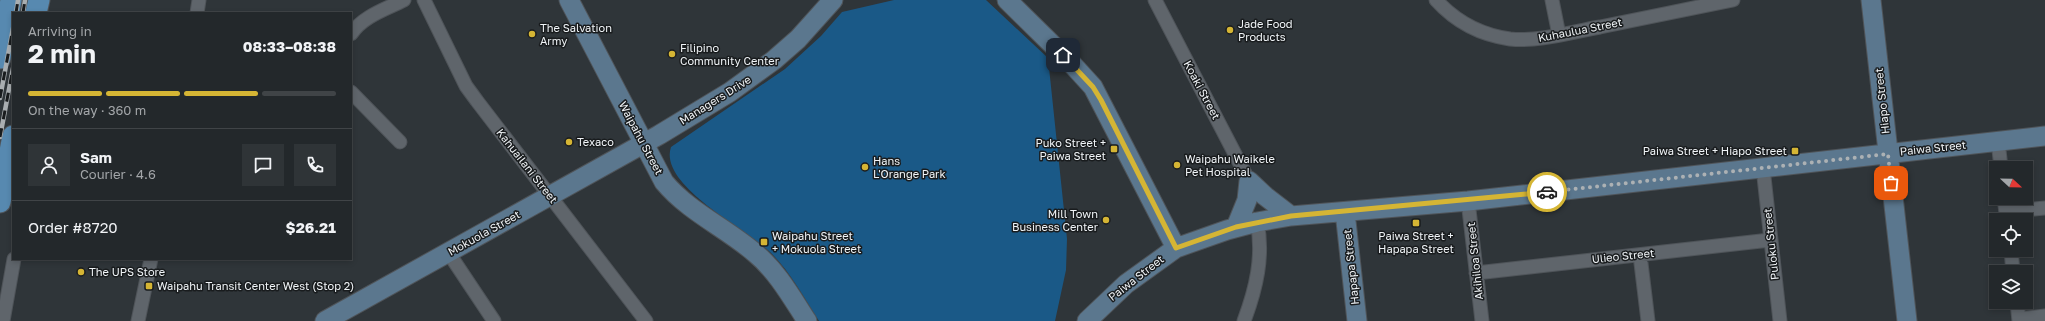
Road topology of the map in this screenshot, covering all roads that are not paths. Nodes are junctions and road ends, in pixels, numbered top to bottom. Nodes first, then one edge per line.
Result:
1 (11, 0) edge
2 (39, 0) edge
3 (199, 0) edge
4 (404, 0) edge
5 (424, 0) edge
6 (569, 0) edge
7 (833, 0) edge
8 (1007, 0) edge
9 (1155, 0) edge
10 (1436, 0) edge
11 (1552, 0) edge
12 (1733, 0) edge
13 (1871, 0) edge
14 (1673, 6) edge
15 (36, 12) edge
16 (197, 12) edge
17 (352, 33) edge
18 (1559, 35) junction
19 (0, 58) edge
20 (352, 93) edge
21 (2045, 136) edge
22 (12, 141) edge
23 (1998, 141) junction
24 (400, 142) dead end
25 (643, 144) junction
26 (1888, 154) junction
27 (2000, 161) edge
28 (1763, 168) junction
29 (1249, 181) junction
30 (550, 196) junction
31 (1468, 200) junction
32 (0, 202) edge
33 (2045, 208) edge
34 (1346, 212) junction
35 (2021, 213) edge
36 (1291, 216) junction
37 (1257, 222) junction
38 (1236, 227) junction
39 (1770, 240) junction
40 (1176, 248) junction
41 (448, 252) junction
42 (1640, 255) junction
43 (14, 260) edge
44 (151, 260) edge
45 (1476, 273) junction
46 (2018, 309) edge
47 (2045, 316) edge
48 (329, 320) edge
49 (2019, 320) edge
50 (3, 321) edge
51 (138, 321) edge
52 (494, 321) edge
53 (646, 321) edge
54 (807, 321) edge
55 (1087, 321) edge
56 (1244, 321) edge
57 (1357, 321) edge
58 (1482, 321) edge
59 (1648, 321) edge
60 (1780, 321) edge
61 (1906, 321) edge

1 - 19 main road
2 - 15 main road
3 - 16 street
4 - 17 street
5 - 30 street, Kahuailani Street
6 - 25 street, Waipahu Street
7 - 25 street, Managers Drive
8 - 40 street
9 - 29 street, Koaki Street
10 - 18 street, Kuhaulua Street
11 - 18 street
12 - 14 street, Kuhaulua Street
13 - 26 street, Hiapo Street
14 - 18 street, Kuhaulua Street
20 - 24 street
21 - 23 street, Paiwa Street
22 - 32 main road
23 - 26 street, Paiwa Street
23 - 27 street
25 - 30 street, Mokuola Street
25 - 54 street, Waipahu Street
26 - 28 street, Paiwa Street
26 - 61 street, Hiapo Street
28 - 31 street, Paiwa Street
28 - 39 street, Puloku Street
29 - 36 street
29 - 38 street
30 - 41 street, Mokuola Street
30 - 53 street, Kahuailani Street
31 - 34 street, Paiwa Street
31 - 45 street, Akihiloa Street
33 - 35 street
34 - 36 street, Paiwa Street
34 - 57 street, Hapapa Street
36 - 37 street, Paiwa Street
37 - 38 street, Paiwa Street
37 - 56 street
38 - 40 street, Paiwa Street
39 - 42 street, Ulieo Street
39 - 60 street, Puloku Street
40 - 55 street, Paiwa Street
41 - 48 street, Mokuola Street
41 - 52 street
42 - 45 street, Ulieo Street
42 - 59 street
43 - 50 street
44 - 51 street
45 - 58 street, Akihiloa Street
46 - 49 street
47 - 49 street

